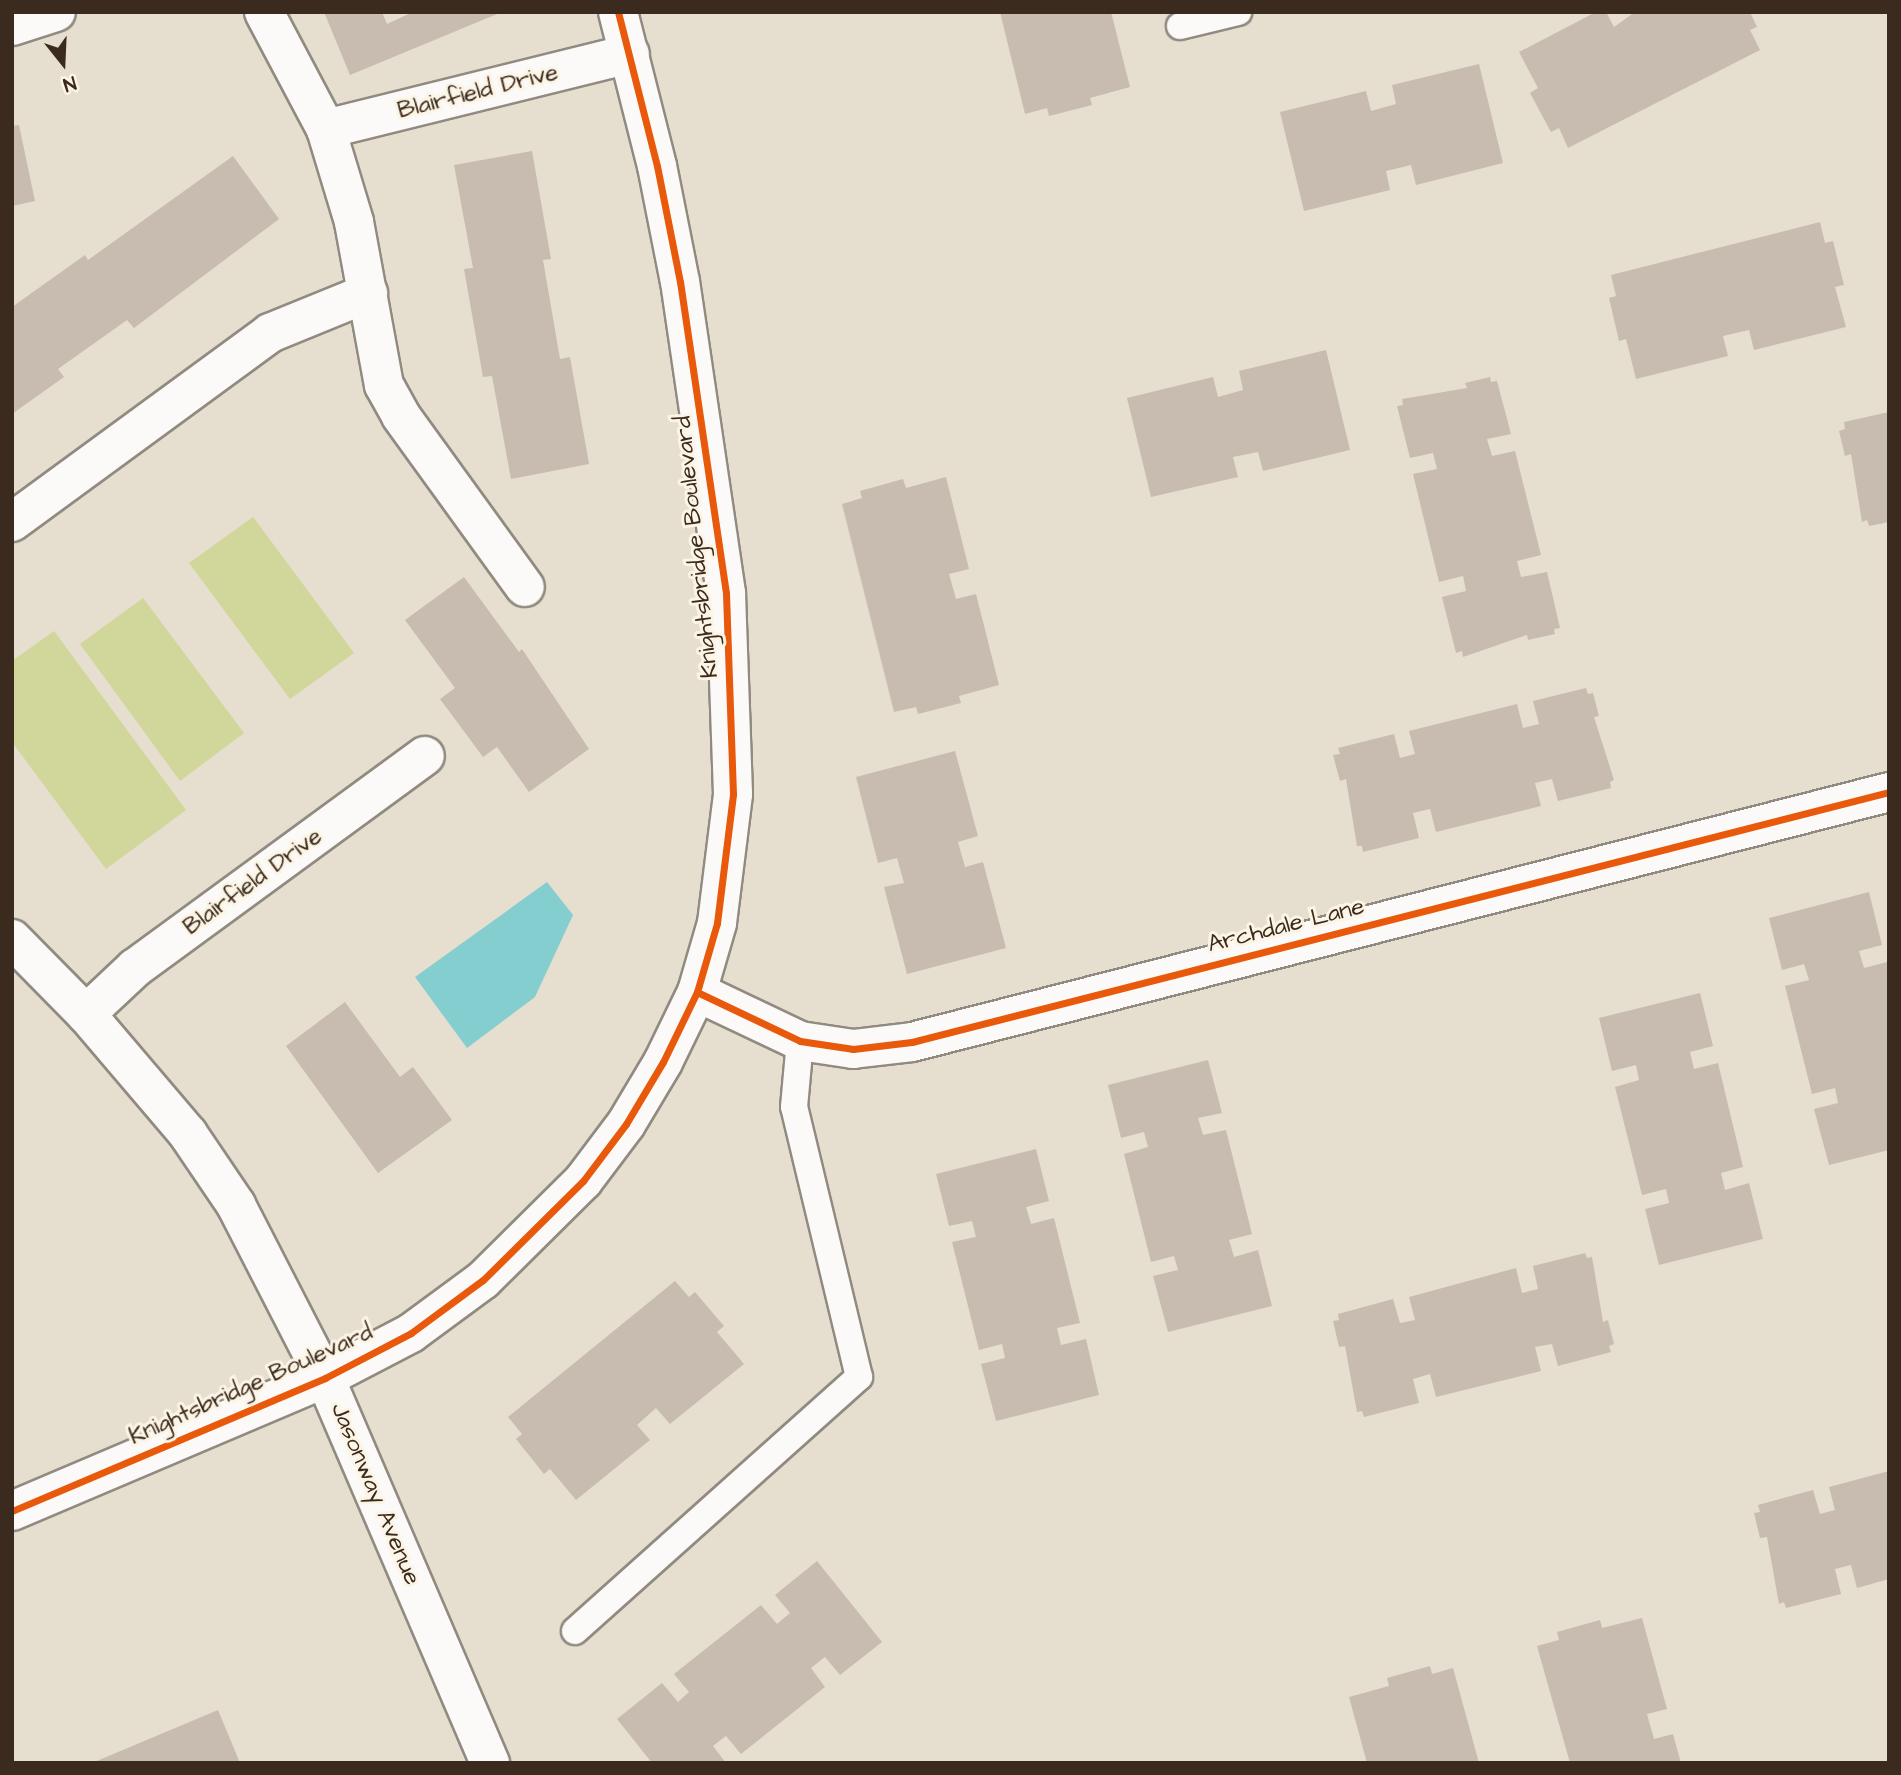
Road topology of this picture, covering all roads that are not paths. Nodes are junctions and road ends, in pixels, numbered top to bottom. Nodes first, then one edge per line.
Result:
1 (56, 12) edge
2 (264, 12) edge
3 (618, 12) edge
4 (1238, 12) edge
5 (12, 26) edge
6 (1180, 26) dead end
7 (630, 54) junction
8 (326, 129) junction
9 (368, 293) junction
10 (12, 522) edge
11 (525, 587) dead end
12 (425, 756) dead end
13 (1889, 792) edge
14 (12, 939) edge
15 (697, 992) junction
16 (86, 1014) junction
17 (800, 1041) junction
18 (325, 1378) junction
19 (12, 1511) edge
20 (575, 1631) dead end
21 (490, 1763) edge

1 - 5 street
2 - 8 street
3 - 7 street, Knightsbridge Boulevard
4 - 6 lane
7 - 8 street, Blairfield Drive
7 - 15 street, Knightsbridge Boulevard
8 - 9 street
9 - 10 street
9 - 11 street
12 - 16 street, Blairfield Drive
13 - 17 street, Archdale Lane
14 - 16 street, Jasonway Avenue
15 - 17 street, Archdale Lane
15 - 18 street, Knightsbridge Boulevard
16 - 18 street, Jasonway Avenue
17 - 20 lane
18 - 19 street, Knightsbridge Boulevard
18 - 21 street, Jasonway Avenue

